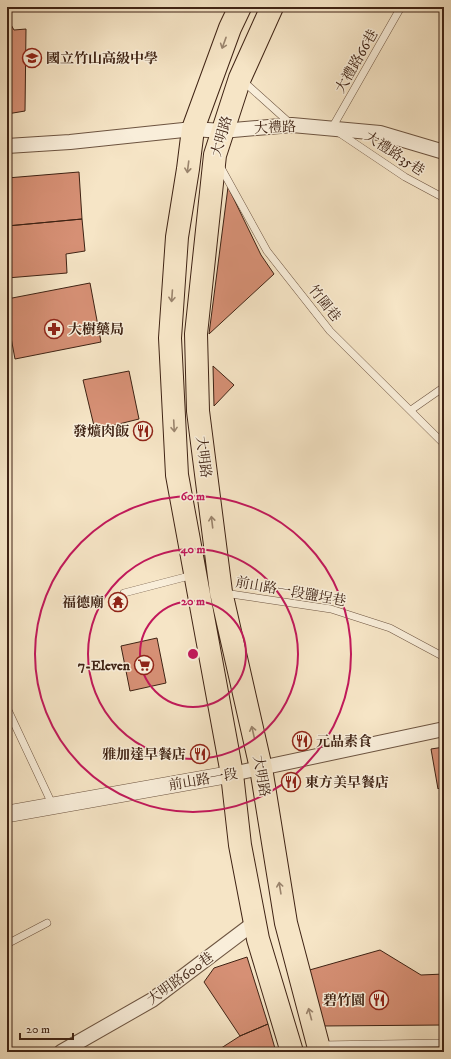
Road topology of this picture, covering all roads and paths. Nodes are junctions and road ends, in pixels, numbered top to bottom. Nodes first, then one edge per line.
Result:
1 (240, 7) edge
2 (272, 7) edge
3 (401, 7) edge
4 (240, 78) junction
5 (292, 125) junction
6 (332, 128) junction
7 (193, 129) junction
8 (222, 131) junction
9 (7, 146) edge
10 (444, 152) edge
11 (215, 155) junction
12 (444, 198) edge
13 (444, 387) edge
14 (411, 410) junction
15 (444, 444) edge
16 (195, 575) junction
17 (221, 592) junction
18 (124, 593) dead end
19 (444, 657) edge
20 (7, 708) edge
21 (444, 729) edge
22 (261, 768) junction
23 (232, 774) junction
24 (53, 806) junction
25 (7, 814) edge
26 (47, 923) dead end
27 (254, 923) junction
28 (7, 944) edge
29 (444, 1043) edge
30 (319, 1048) edge
31 (61, 1052) edge
32 (292, 1052) edge

1 -> 7 main road, 大明路
2 - 4 main road, 大明路
3 - 6 lane, 大禮路66巷
4 - 5 lane
4 - 8 main road, 大明路
5 - 6 street, 大禮路
5 - 8 street, 大禮路
6 - 10 street, 大禮路
6 - 12 lane, 大禮路35巷
7 - 8 street, 大禮路
7 - 9 street, 大禮路
7 -> 16 main road, 大明路
8 - 11 main road, 大明路
11 - 14 lane, 竹圍巷
17 -> 11 main road, 大明路
13 - 14 lane
14 - 15 lane, 竹圍巷
16 - 18 lane
16 - 23 main road, 大明路
17 - 19 lane, 前山路一段鹽埕巷
22 -> 17 main road, 大明路
20 - 24 lane
21 - 22 street, 前山路一段
22 - 23 street, 前山路一段
30 -> 22 main road, 大明路
23 - 24 street, 前山路一段
23 - 27 main road, 大明路
24 - 25 street, 前山路一段
26 - 28 lane
27 - 31 street, 大明路600巷
27 - 32 main road, 大明路
29 - 30 lane

